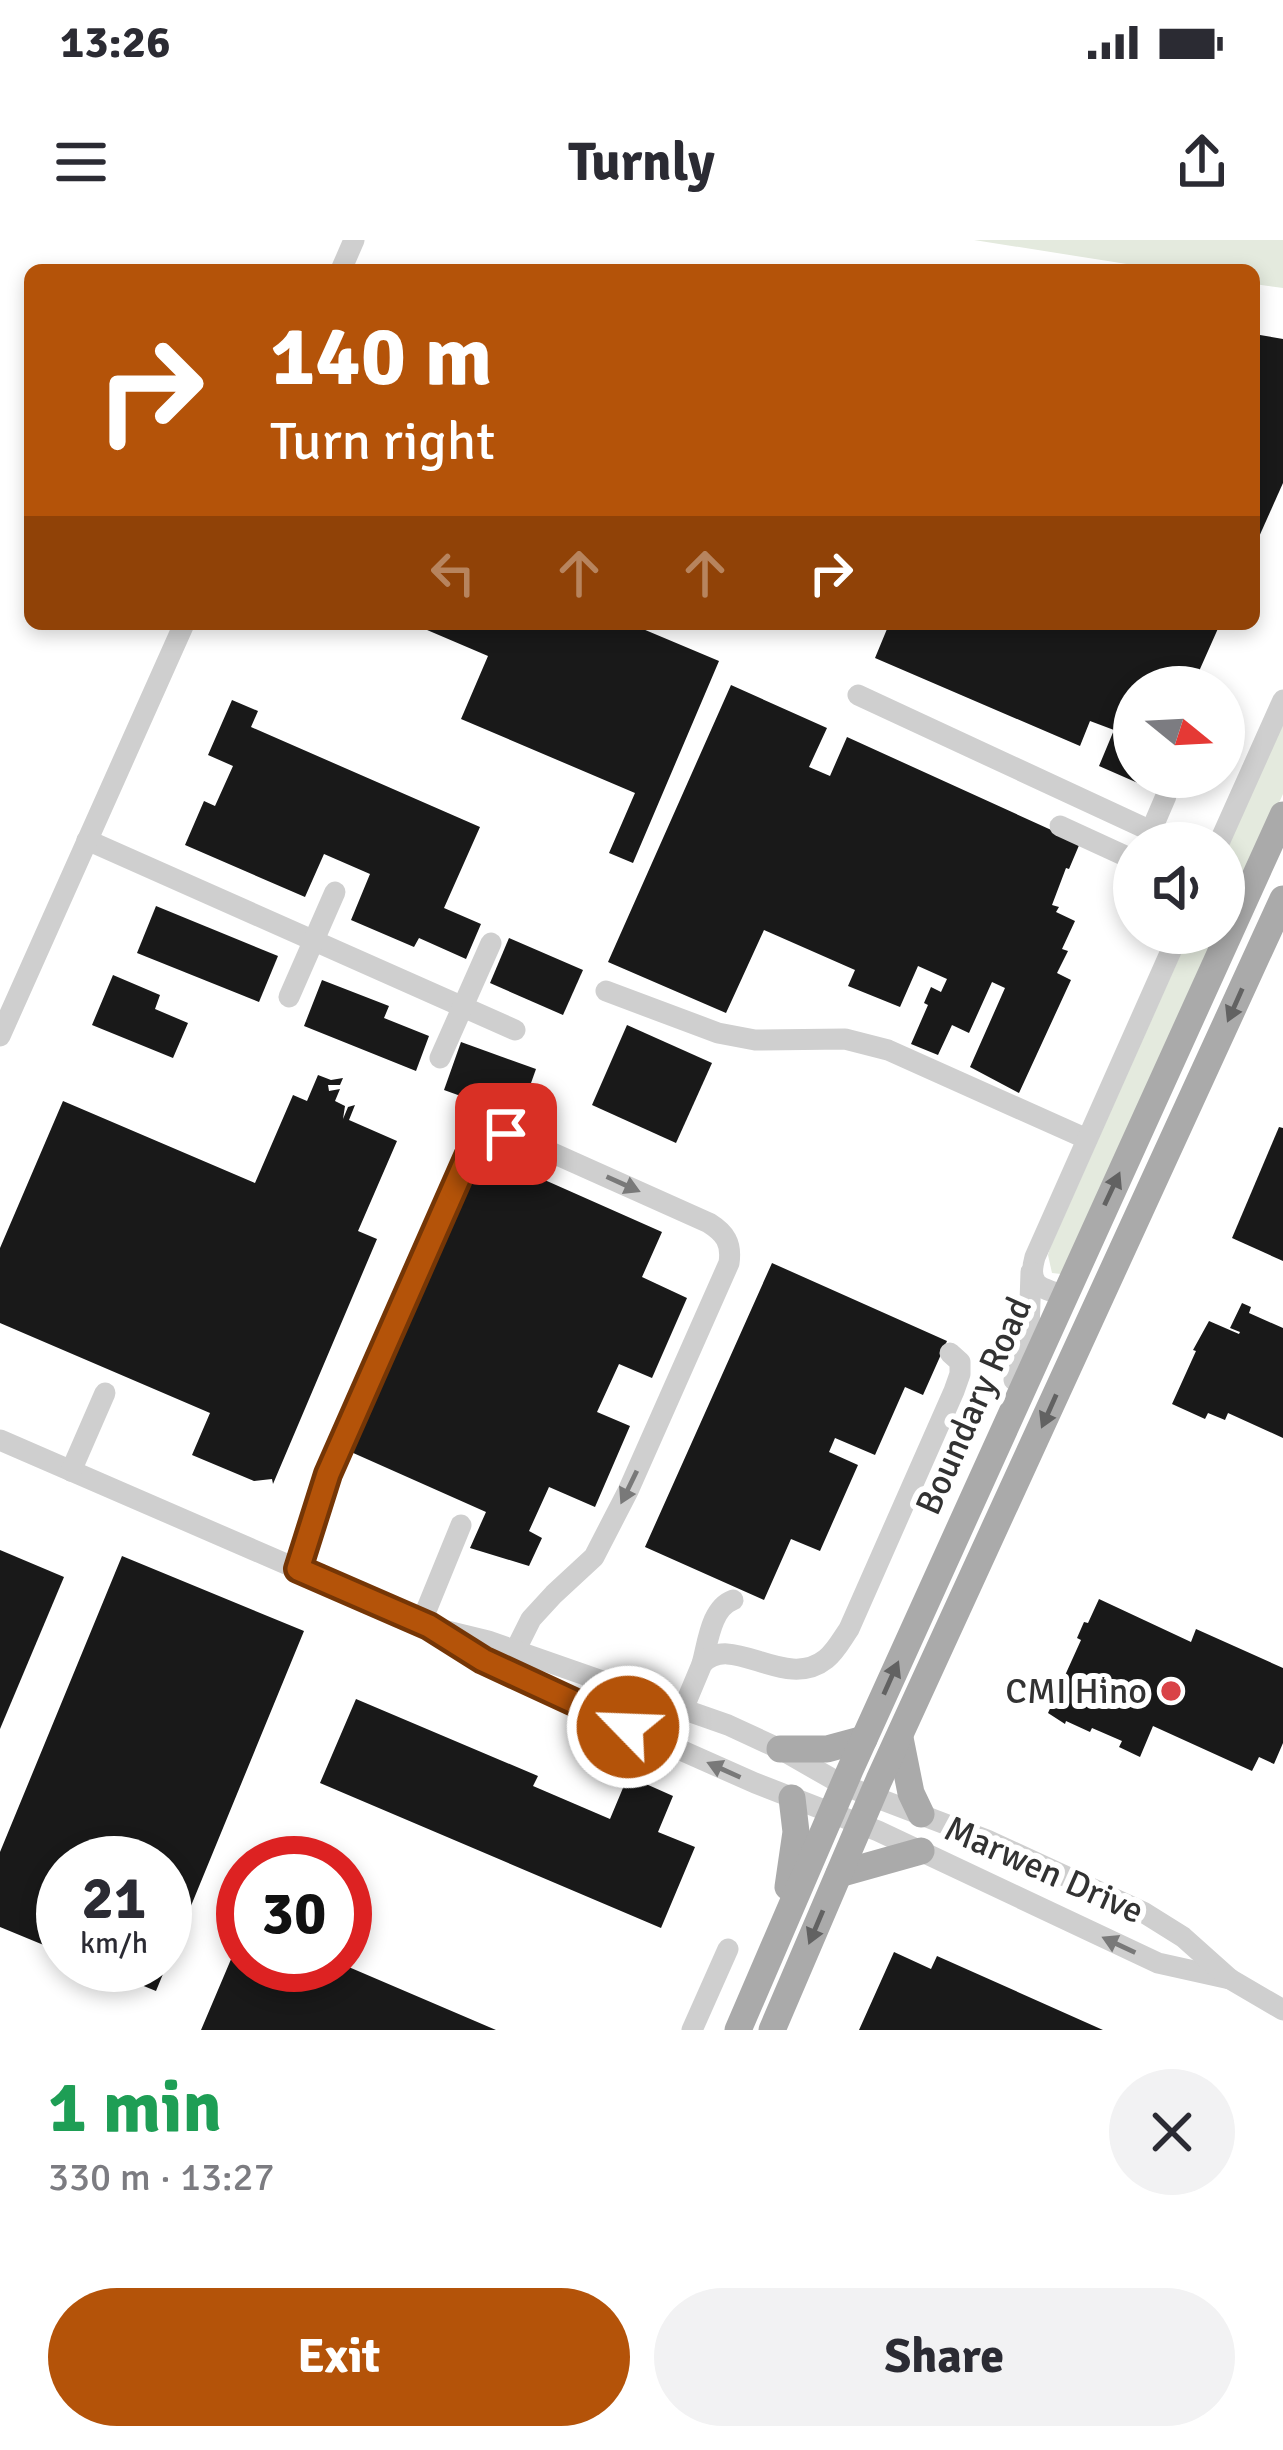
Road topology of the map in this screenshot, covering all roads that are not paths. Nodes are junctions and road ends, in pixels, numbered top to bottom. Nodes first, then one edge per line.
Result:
1 (181, 630) edge
2 (858, 695) dead end
3 (1283, 700) edge
4 (1283, 815) edge
5 (1132, 822) edge
6 (1228, 822) edge
7 (1060, 826) dead end
8 (87, 840) junction
9 (1113, 850) edge
10 (335, 892) dead end
11 (1283, 899) edge
12 (314, 941) junction
13 (491, 943) dead end
14 (1170, 954) edge
15 (606, 992) dead end
16 (289, 997) dead end
17 (463, 1007) junction
18 (515, 1030) dead end
19 (0, 1036) edge
20 (440, 1058) dead end
21 (1088, 1139) junction
22 (1031, 1272) junction
23 (1064, 1295) junction
24 (1098, 1304) junction
25 (950, 1354) dead end
26 (105, 1393) dead end
27 (0, 1440) edge
28 (71, 1471) junction
29 (982, 1477) junction
30 (461, 1525) dead end
31 (298, 1569) junction
32 (733, 1600) dead end
33 (425, 1624) junction
34 (510, 1661) junction
35 (701, 1664) junction
36 (682, 1708) junction
37 (900, 1738) junction
38 (864, 1739) junction
39 (668, 1744) junction
40 (780, 1749) junction
41 (872, 1796) junction
42 (791, 1798) junction
43 (838, 1798) junction
44 (921, 1814) junction
45 (860, 1823) junction
46 (921, 1851) junction
47 (838, 1874) junction
48 (792, 1903) junction
49 (728, 1949) dead end
50 (1230, 1979) junction
51 (1283, 2010) edge
52 (692, 2030) edge
53 (737, 2030) edge
54 (772, 2030) edge

1 - 8 street
2 - 5 street
3 - 6 street
23 -> 4 main road, Boundary Road
7 - 9 street
8 - 12 street
8 - 19 street
10 - 12 street
11 -> 24 main road, Boundary Road
12 - 16 street
12 - 17 street
13 - 17 street
14 - 21 street
15 - 21 street
17 - 18 street
17 - 20 street
21 - 22 street
22 - 23 street
22 - 29 street
23 - 24 main road
23 - 29 main road, Boundary Road
24 -> 37 main road, Boundary Road
25 - 35 street
26 - 28 street
27 - 28 street
28 - 31 street
38 -> 29 main road, Boundary Road
30 - 33 street
31 - 33 street
31 -> 34 street
32 - 35 street
33 - 34 street
34 - 36 street
34 - 39 street
35 - 36 street
36 - 39 street
36 - 40 street
37 - 41 main road, Boundary Road
37 - 44 main road
38 - 40 main road
38 - 43 main road, Boundary Road
42 -> 39 street
40 - 43 street
41 - 43 street, Marwen Drive
41 - 44 street, Marwen Drive
41 - 45 main road, Boundary Road
42 - 43 street
42 - 48 main road
43 - 45 street, Marwen Drive
43 - 48 main road, Boundary Road
44 - 50 street, Marwen Drive
45 - 46 street, Marwen Drive
45 - 47 main road, Boundary Road
46 - 47 main road
50 -> 46 street, Marwen Drive
47 -> 54 main road, Boundary Road
48 - 53 main road, Boundary Road
49 - 52 street
50 - 51 street, Marwen Drive

